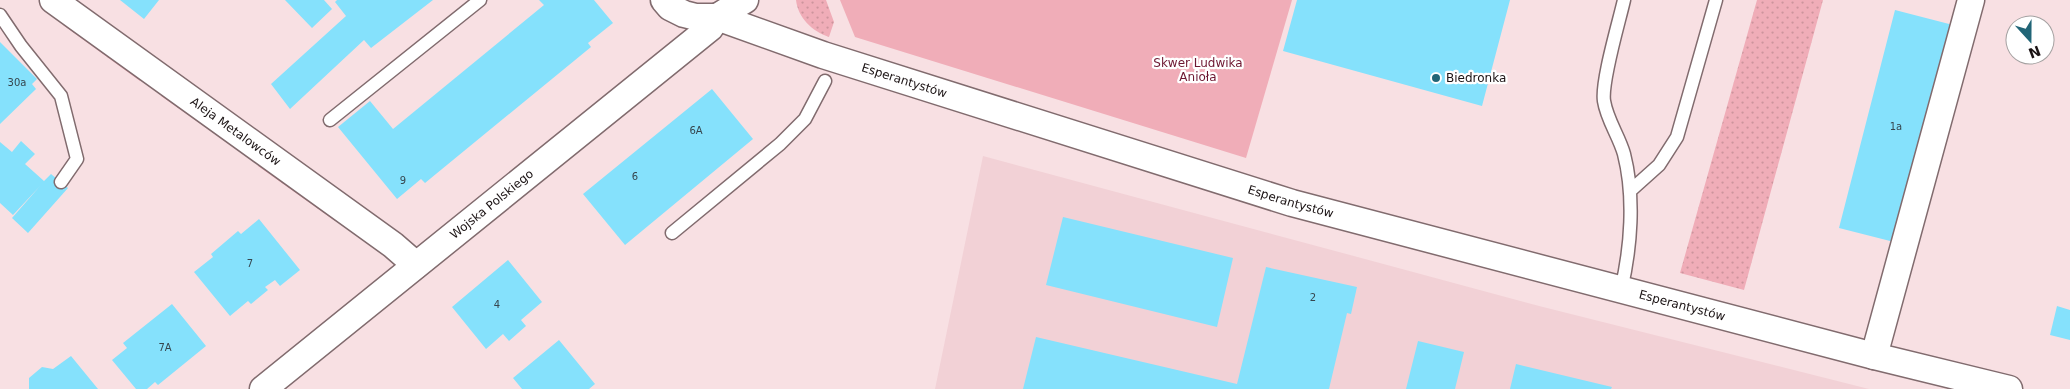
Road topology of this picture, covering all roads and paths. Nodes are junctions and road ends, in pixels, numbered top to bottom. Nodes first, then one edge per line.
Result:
1 (53, 0) edge
2 (480, 0) edge
3 (664, 0) edge
4 (745, 0) edge
5 (1624, 0) edge
6 (1716, 0) edge
7 (1971, 0) edge
8 (0, 15) edge
9 (717, 16) junction
10 (824, 81) dead end
11 (330, 120) dead end
12 (61, 182) dead end
13 (1630, 191) junction
14 (672, 233) dead end
15 (416, 265) junction
16 (1621, 290) junction
17 (1874, 356) junction
18 (263, 389) edge
19 (2009, 389) edge

1 - 15 street, Aleja Metalowców
2 - 11 lane
3 - 9 street
4 - 9 street
5 - 13 lane
6 - 13 lane
7 - 17 street
8 - 12 lane
9 - 15 street, Wojska Polskiego
9 - 16 street, Esperantystów
10 - 14 lane
13 - 16 lane
15 - 18 street, Wojska Polskiego
16 - 17 street, Esperantystów
17 - 19 street, Esperantystów

